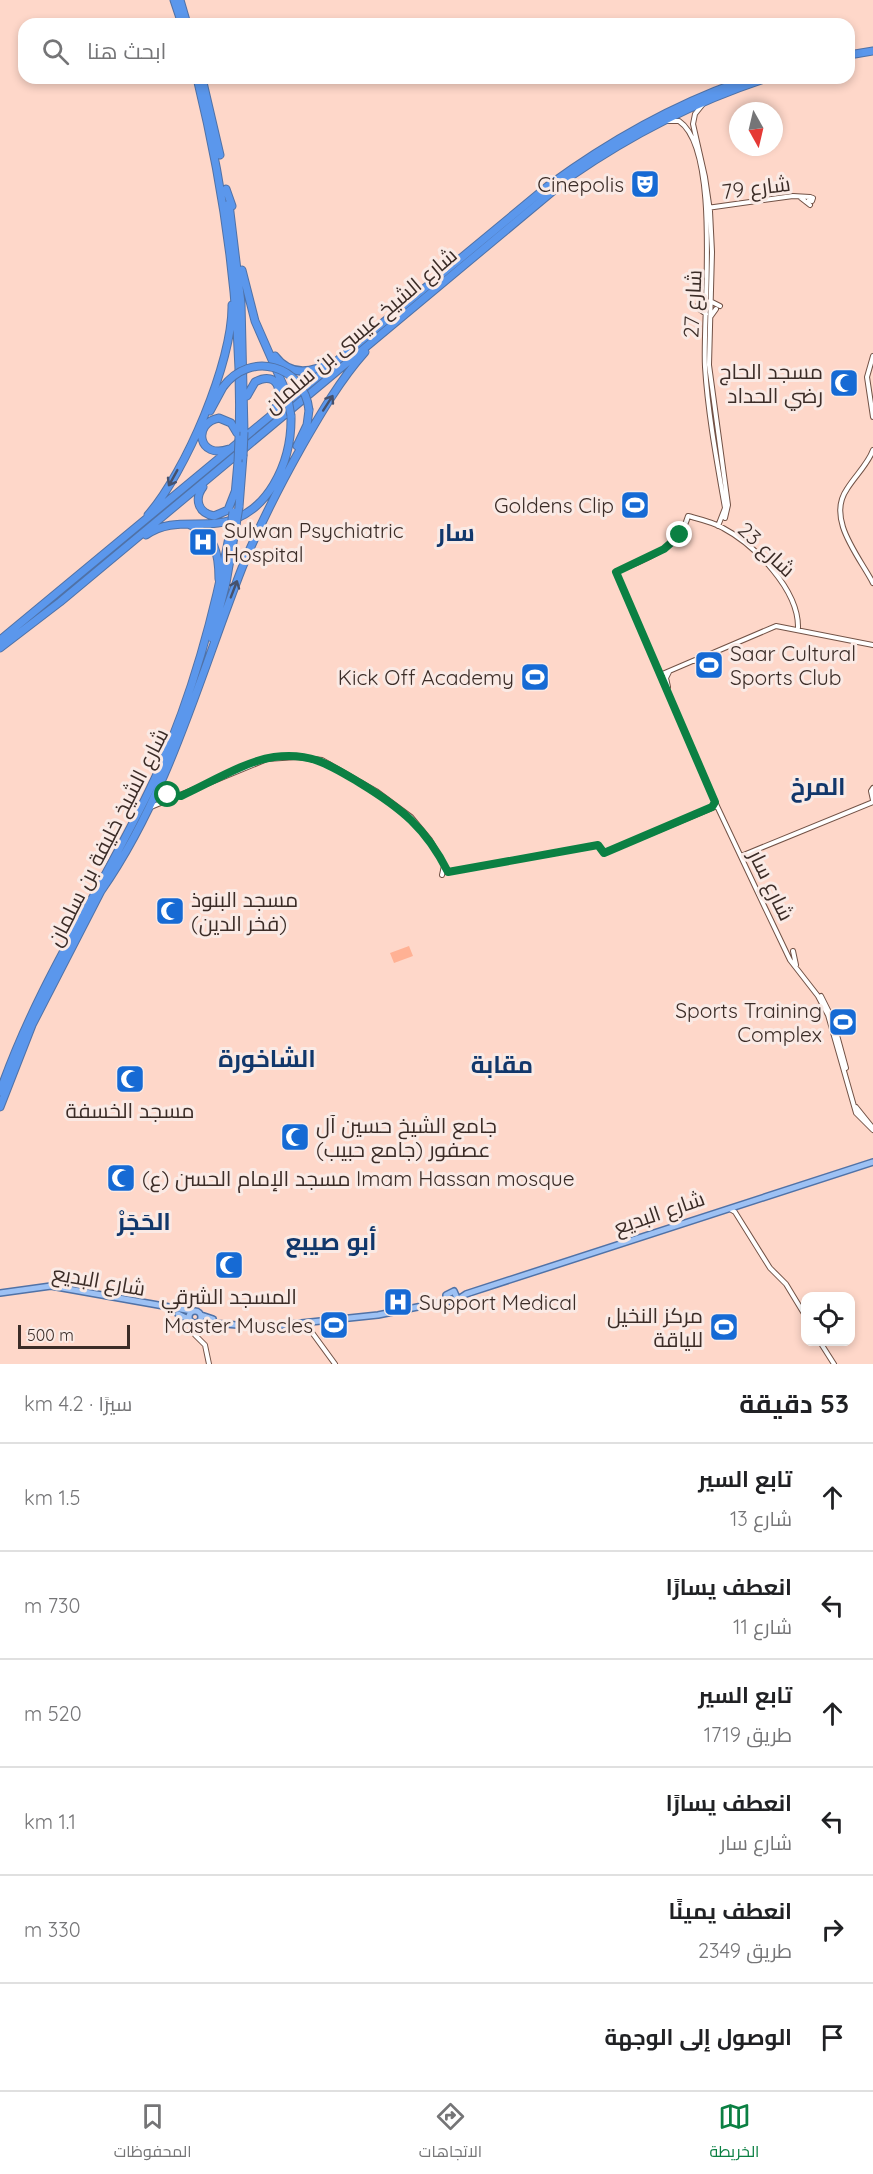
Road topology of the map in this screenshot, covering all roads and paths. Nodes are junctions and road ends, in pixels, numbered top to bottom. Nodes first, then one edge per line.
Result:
1 (173, 0) edge
2 (180, 0) edge
3 (179, 18) edge
4 (185, 18) edge
5 (873, 52) edge
6 (855, 56) edge
7 (198, 84) edge
8 (203, 84) edge
9 (738, 84) edge
10 (750, 84) edge
11 (716, 96) junction
12 (647, 128) junction
13 (226, 189) junction
14 (708, 199) junction
15 (717, 208) junction
16 (708, 210) junction
17 (710, 220) junction
18 (229, 240) junction
19 (706, 294) junction
20 (710, 301) junction
21 (706, 314) junction
22 (400, 319) junction
23 (709, 319) junction
24 (258, 329) junction
25 (360, 342) junction
26 (873, 356) edge
27 (245, 413) junction
28 (873, 417) edge
29 (263, 424) junction
30 (239, 439) junction
31 (234, 447) junction
32 (873, 450) edge
33 (240, 459) junction
34 (182, 461) junction
35 (224, 466) junction
36 (278, 490) junction
37 (235, 492) junction
38 (236, 510) junction
39 (173, 524) junction
40 (719, 524) junction
41 (116, 546) junction
42 (101, 568) junction
43 (616, 572) joint
44 (873, 583) edge
45 (217, 611) junction
46 (798, 628) junction
47 (0, 638) edge
48 (873, 645) edge
49 (0, 648) edge
50 (207, 666) junction
51 (671, 671) junction
52 (661, 674) junction
53 (668, 688) junction
54 (167, 770) junction
55 (873, 788) edge
56 (181, 796) junction
57 (873, 801) edge
58 (715, 805) junction
59 (141, 823) junction
60 (742, 855) junction
61 (101, 891) junction
62 (794, 951) dead end
63 (796, 965) junction
64 (0, 1092) edge
65 (0, 1107) edge
66 (873, 1129) edge
67 (873, 1160) edge
68 (734, 1209) junction
69 (708, 1215) junction
70 (0, 1295) edge
71 (456, 1295) junction
72 (446, 1298) junction
73 (801, 1309) edge
74 (192, 1311) junction
75 (201, 1315) junction
76 (194, 1321) junction
77 (310, 1325) junction
78 (823, 1346) edge
79 (209, 1364) edge
80 (335, 1364) edge
81 (834, 1364) edge

1 - 3 highway
2 - 4 highway
5 - 6 highway
7 - 18 highway, شارع الشيخ خليفة بن سلمان
8 - 13 highway, شارع الشيخ خليفة بن سلمان
9 - 25 highway, شارع الشيخ عيسى بن سلمان
10 - 11 highway, شارع الشيخ عيسى بن سلمان
11 - 12 highway, شارع الشيخ عيسى بن سلمان
11 - 14 street, شارع 27
12 - 16 street, شارع 27
12 - 22 highway, شارع الشيخ عيسى بن سلمان
13 - 24 highway
13 - 27 highway, شارع الشيخ خليفة بن سلمان
14 - 15 street
14 - 16 street, شارع 27
15 - 15 street, شارع 79
15 - 16 street, شارع 79
15 - 17 street
16 - 17 street, شارع 27
16 - 19 street, شارع 27
17 - 20 street, شارع 27
18 - 30 highway, شارع الشيخ خليفة بن سلمان
18 - 34 highway
19 - 21 street, شارع 27
19 - 21 street
20 - 23 street, شارع 27
20 - 23 street
21 - 40 street, شارع 27
22 - 35 highway, شارع الشيخ عيسى بن سلمان
36 -> 22 highway
23 - 40 street, شارع 27
24 - 25 highway
24 - 39 highway, bridge
25 - 29 highway, شارع الشيخ عيسى بن سلمان
26 - 28 street
27 - 29 highway
27 - 33 highway, شارع الشيخ خليفة بن سلمان, bridge
29 - 31 highway, شارع الشيخ عيسى بن سلمان
30 - 31 highway
30 - 33 highway, شارع الشيخ خليفة بن سلمان, bridge
31 - 41 highway, شارع الشيخ عيسى بن سلمان
32 - 44 street
33 - 37 highway, شارع الشيخ خليفة بن سلمان
33 - 38 highway, شارع الشيخ خليفة بن سلمان
34 - 36 highway, bridge
34 -> 41 highway
35 - 37 highway
35 - 42 highway, شارع الشيخ عيسى بن سلمان
50 -> 36 highway
37 - 38 highway, شارع الشيخ خليفة بن سلمان
38 - 45 highway, شارع الشيخ خليفة بن سلمان, bridge
39 - 42 highway
39 - 45 highway
40 - 43 street, شارع 23
40 - 46 street, شارع 23
41 - 47 highway, شارع الشيخ عيسى بن سلمان
42 - 49 highway, شارع الشيخ عيسى بن سلمان
43 - 52 street, شارع سار
45 - 50 highway
45 - 61 highway, شارع الشيخ خليفة بن سلمان
45 - 64 highway, شارع الشيخ خليفة بن سلمان
46 - 48 street
46 - 51 street
50 - 54 highway
51 - 52 street
51 - 53 street
52 - 53 street, شارع سار
52 - 58 street, شارع سار
53 - 60 street, شارع سار
54 - 56 street
54 - 59 highway
55 - 57 street
56 - 58 street
56 - 59 street
57 - 60 street
58 - 60 street, شارع سار
59 - 61 highway
60 - 63 street, شارع سار
60 - 66 street, شارع سار
61 - 65 highway, شارع الشيخ خليفة بن سلمان
62 - 63 street
63 - 66 street, شارع سار
67 - 68 main road, شارع البديع
67 - 69 main road, شارع البديع
68 - 69 main road, شارع البديع
68 - 73 street
69 - 71 main road, شارع البديع
70 - 74 main road, شارع البديع
70 - 76 main road, شارع البديع
71 - 72 main road
71 - 72 main road
72 - 75 main road
72 - 77 main road, شارع البديع
74 - 75 main road, شارع البديع
74 - 76 main road
75 - 76 main road
76 - 77 main road, شارع البديع
76 - 79 street
77 - 80 street
78 - 81 street

